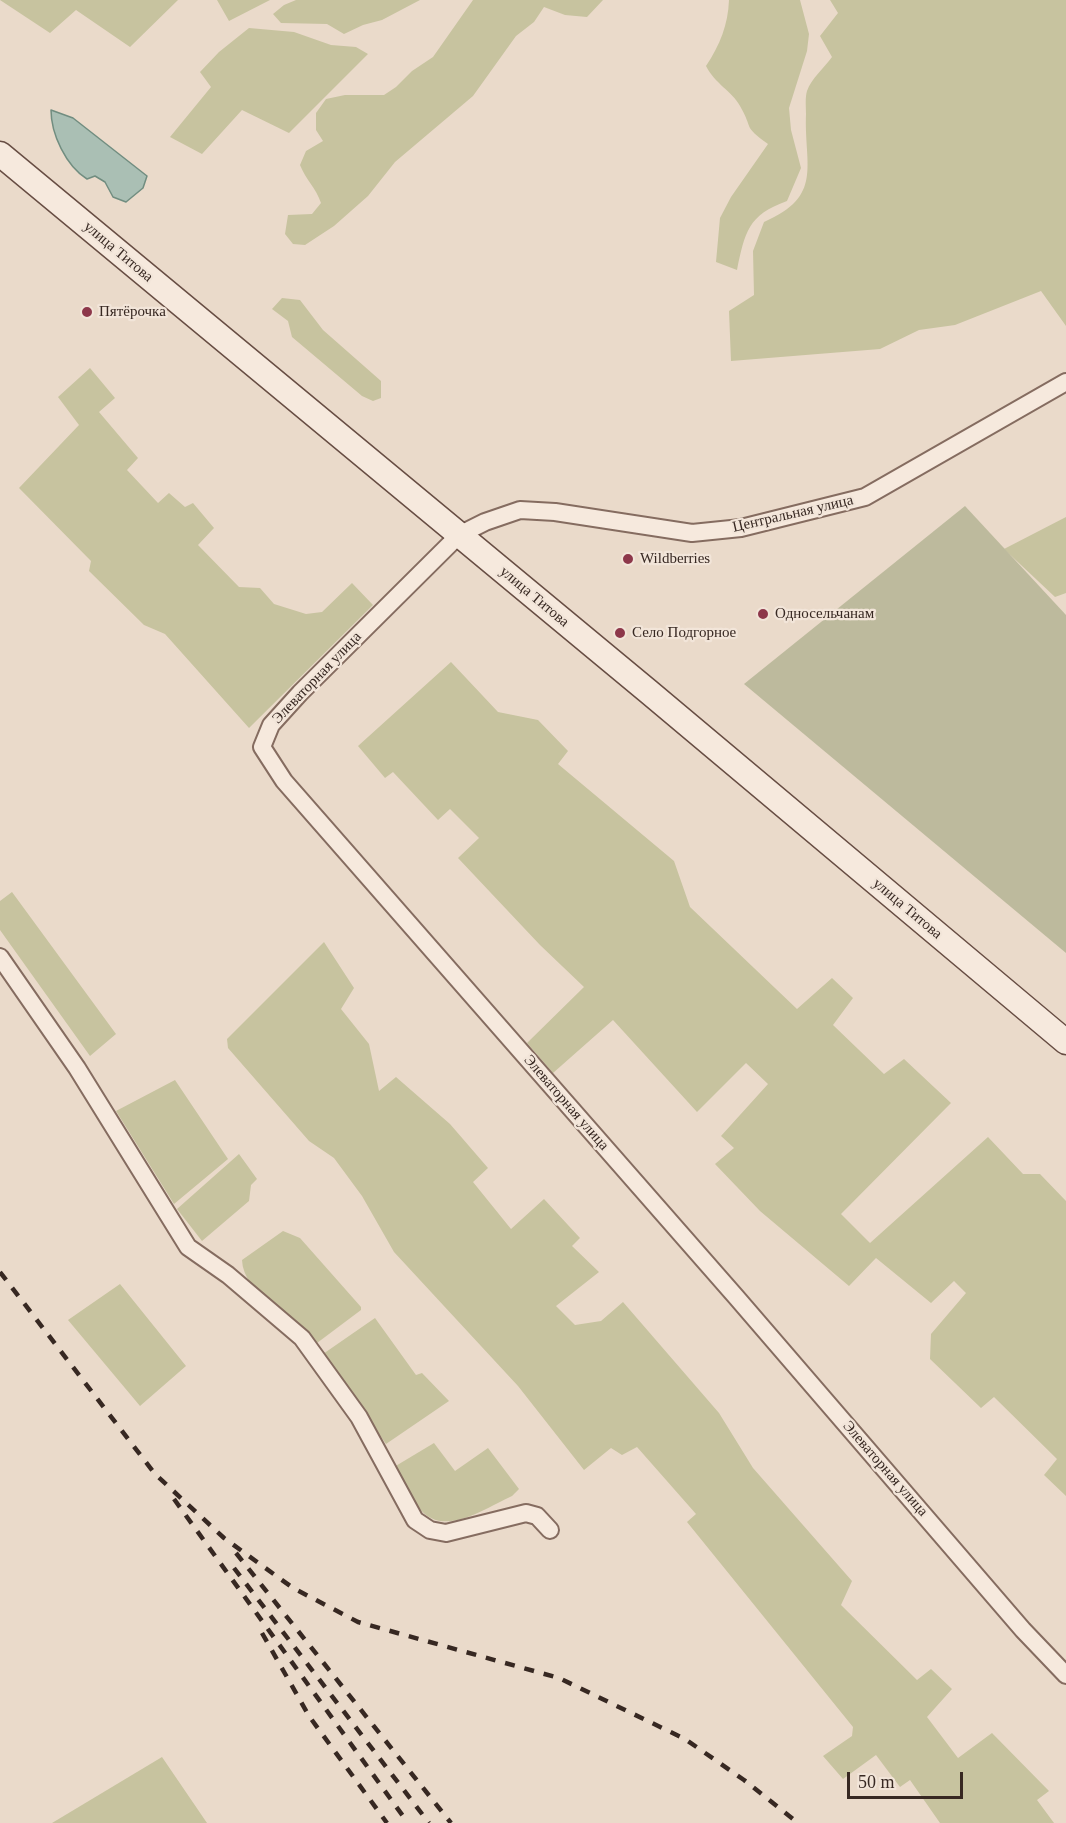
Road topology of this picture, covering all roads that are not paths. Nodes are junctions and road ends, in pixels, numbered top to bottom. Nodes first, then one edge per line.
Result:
1 (0, 154) edge
2 (1066, 382) edge
3 (459, 535) junction
4 (0, 957) edge
5 (1063, 1036) edge
6 (550, 1530) dead end
7 (1066, 1675) edge

1 - 3 main road, улица Титова
2 - 3 street, Центральная улица
3 - 5 main road, улица Титова
3 - 7 street, Элеваторная улица
4 - 6 street

